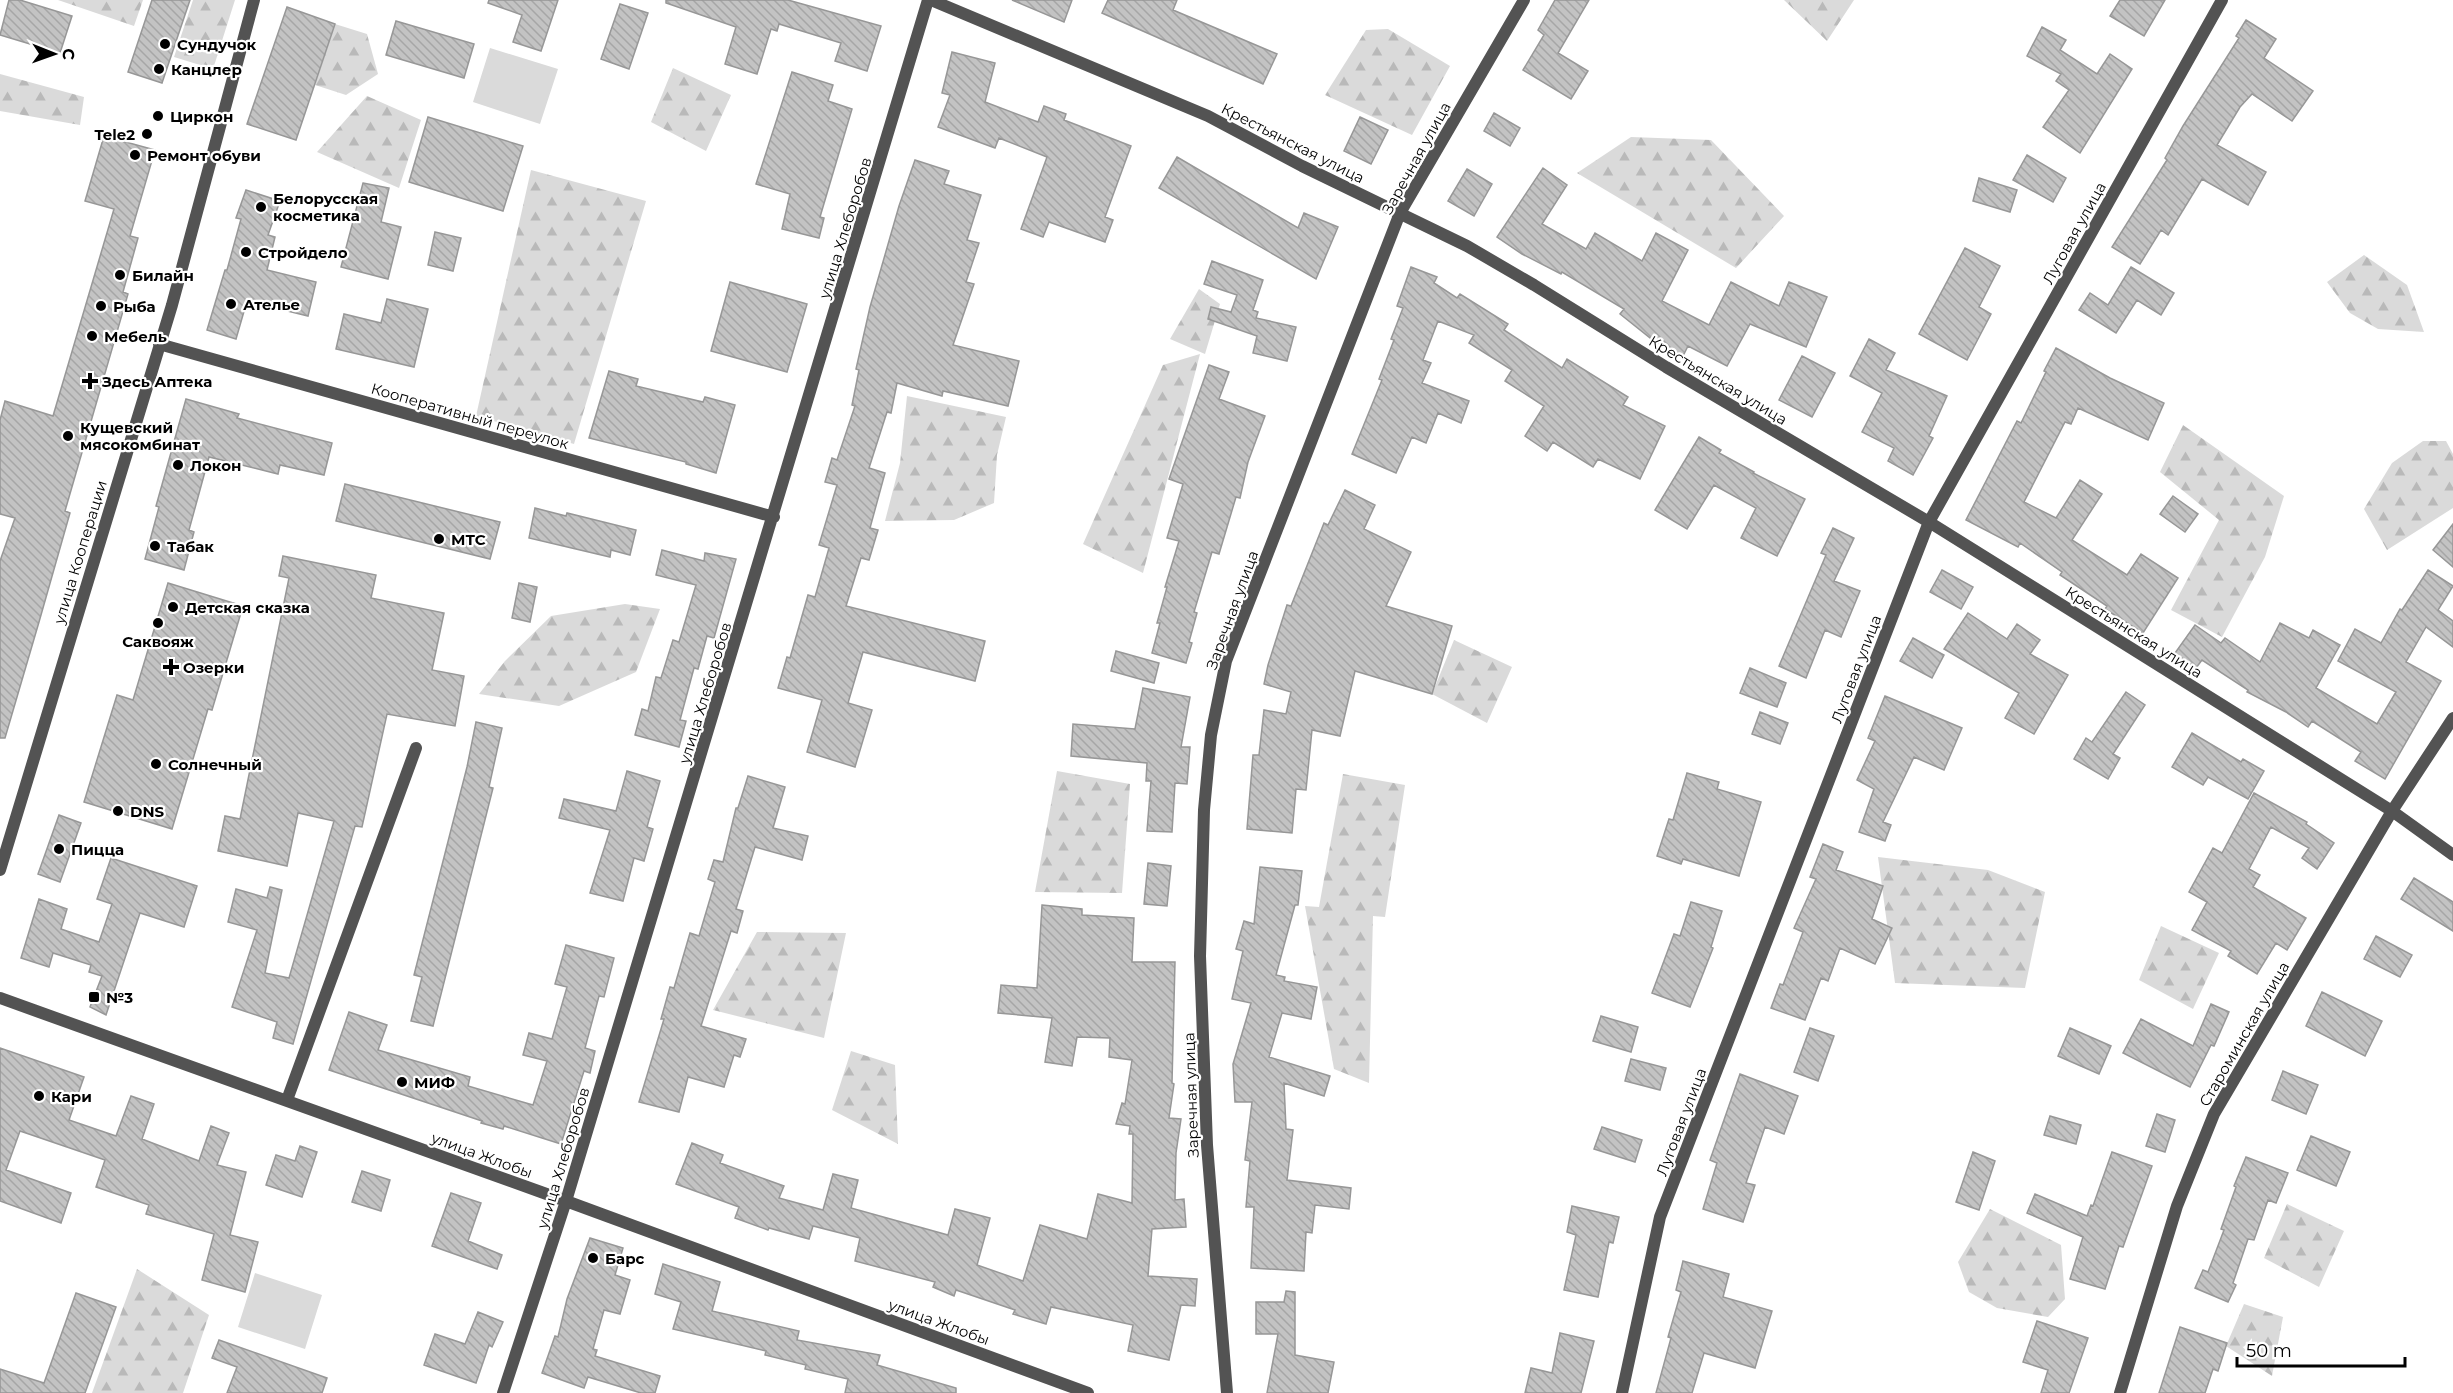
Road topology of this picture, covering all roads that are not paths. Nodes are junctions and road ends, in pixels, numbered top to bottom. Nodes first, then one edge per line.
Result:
1 (254, 0) edge
2 (930, 0) edge
3 (1524, 0) edge
4 (2222, 0) edge
5 (1400, 213) junction
6 (159, 344) junction
7 (774, 517) junction
8 (1929, 522) junction
9 (2453, 718) edge
10 (416, 748) dead end
11 (2392, 811) junction
12 (2453, 855) edge
13 (0, 870) edge
14 (0, 998) edge
15 (287, 1100) junction
16 (566, 1201) junction
17 (503, 1393) edge
18 (1088, 1393) edge
19 (1227, 1393) edge
20 (1622, 1393) edge
21 (2120, 1393) edge

1 - 6 street, улица Кооперации
2 - 5 street, Крестьянская улица
2 - 7 street, улица Хлеборобов
3 - 5 street, Заречная улица
4 - 8 street, Луговая улица
5 - 8 street, Крестьянская улица
5 - 19 street, Заречная улица
6 - 7 street, Кооперативный переулок
6 - 13 street, улица Кооперации
7 - 16 street, улица Хлеборобов
8 - 11 street, Крестьянская улица
8 - 20 street, Луговая улица
9 - 11 street, Староминская улица
10 - 15 street
11 - 12 street, Крестьянская улица
11 - 21 street, Староминская улица
14 - 15 street, улица Жлобы
15 - 16 street, улица Жлобы
16 - 17 street, улица Хлеборобов
16 - 18 street, улица Жлобы

